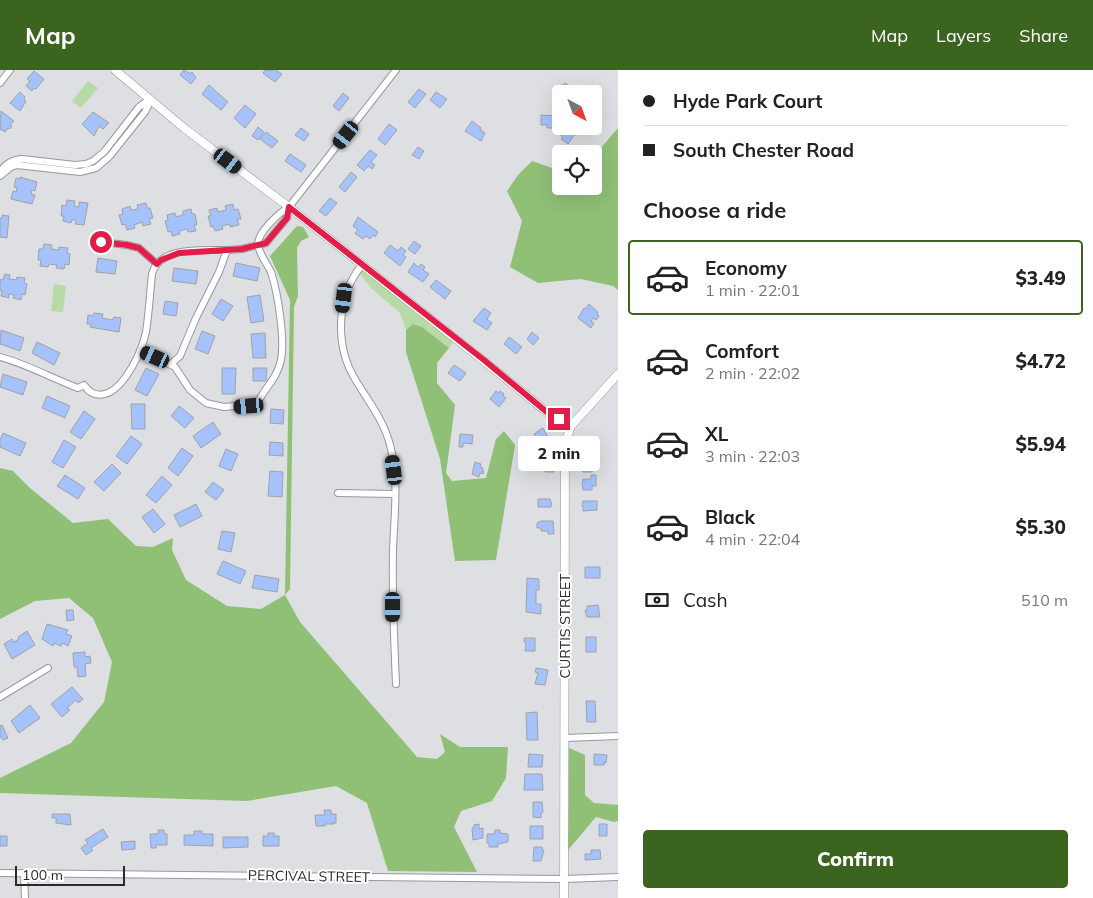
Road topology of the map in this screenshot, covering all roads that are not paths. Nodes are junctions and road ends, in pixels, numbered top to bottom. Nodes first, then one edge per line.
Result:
1 (10, 70) edge
2 (115, 70) edge
3 (396, 70) edge
4 (0, 83) edge
5 (150, 100) junction
6 (0, 172) edge
7 (0, 176) edge
8 (289, 207) junction
9 (101, 242) dead end
10 (258, 246) junction
11 (227, 250) junction
12 (157, 264) junction
13 (362, 265) junction
14 (140, 350) junction
15 (0, 357) edge
16 (171, 364) junction
17 (618, 374) edge
18 (571, 426) junction
19 (338, 493) dead end
20 (394, 494) junction
21 (48, 668) dead end
22 (396, 684) dead end
23 (0, 697) edge
24 (618, 736) edge
25 (565, 738) junction
26 (0, 873) edge
27 (24, 874) junction
28 (618, 877) edge
29 (564, 879) junction
30 (25, 898) edge
31 (564, 898) edge

1 - 4 street
2 - 5 street
3 - 8 street
5 - 6 street
5 - 7 street
5 - 8 street
8 - 10 street
8 - 13 street
9 - 12 street
10 - 11 street
10 - 16 street
11 - 12 street
11 - 16 street
12 - 14 street
13 - 18 street
13 - 20 street
14 - 15 street
14 - 16 street
17 - 18 street
18 - 25 street, CURTIS STREET
19 - 20 street
20 - 22 street
21 - 23 street
24 - 25 street
25 - 29 street, CURTIS STREET
26 - 27 street, PERCIVAL STREET
27 - 29 street, PERCIVAL STREET
27 - 30 street
28 - 29 street, PERCIVAL STREET
29 - 31 street, CURTIS STREET

